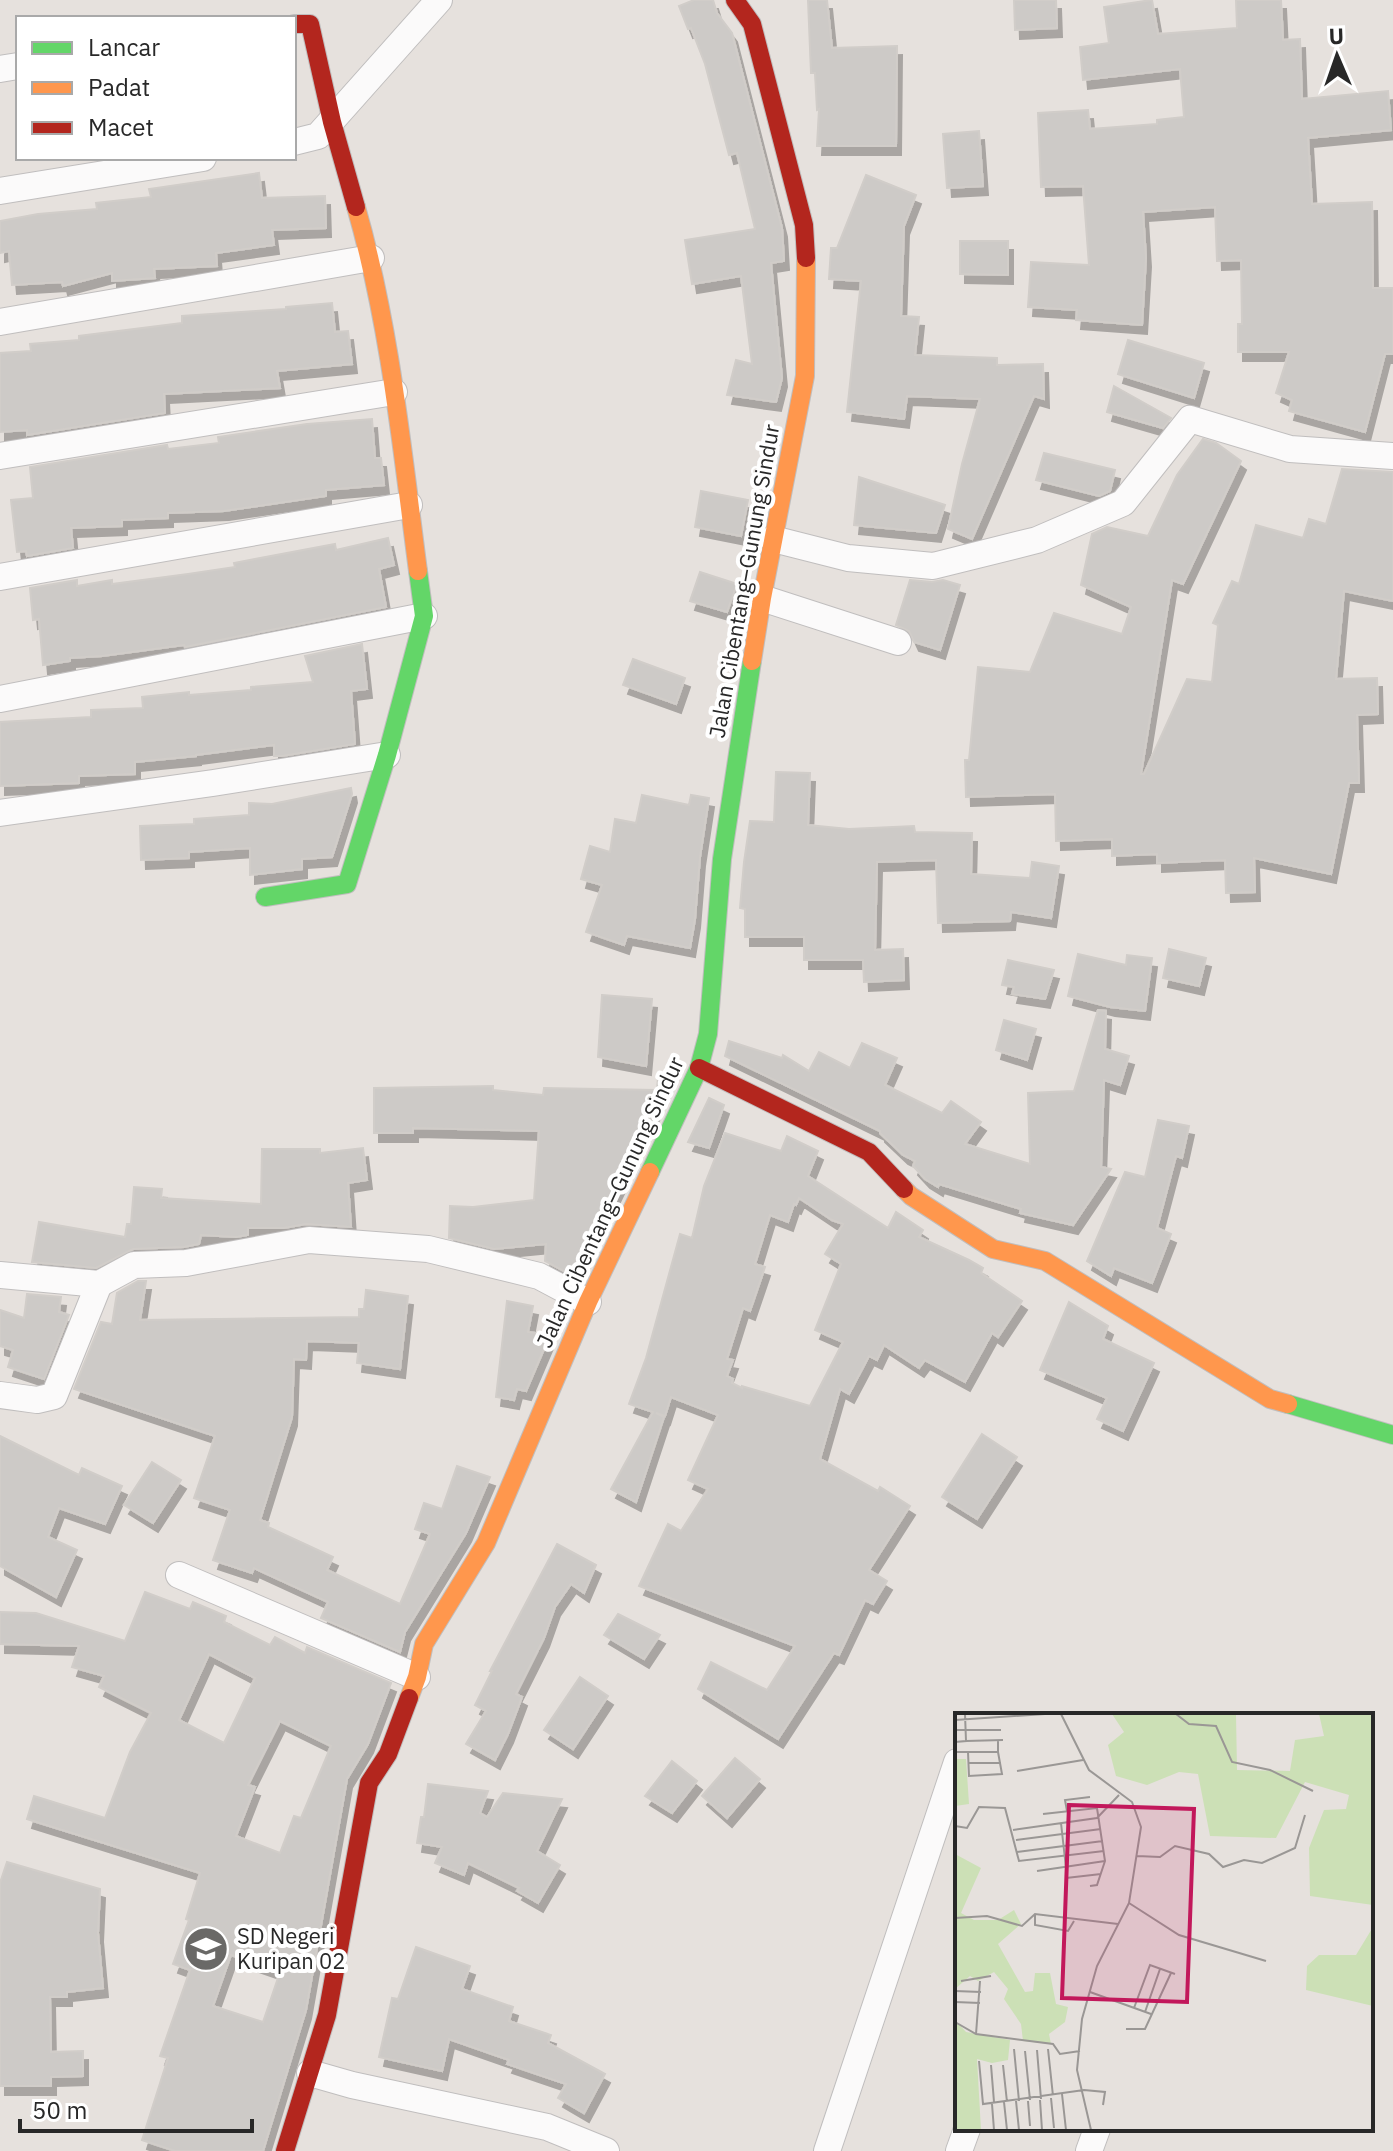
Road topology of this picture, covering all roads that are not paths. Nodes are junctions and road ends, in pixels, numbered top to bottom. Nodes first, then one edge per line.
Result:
1 (439, 0) edge
2 (735, 0) edge
3 (296, 24) edge
4 (332, 122) junction
5 (296, 142) edge
6 (191, 160) edge
7 (0, 191) edge
8 (371, 258) junction
9 (0, 322) edge
10 (394, 392) junction
11 (0, 456) edge
12 (1393, 456) edge
13 (409, 505) junction
14 (773, 539) junction
15 (0, 577) edge
16 (762, 598) junction
17 (424, 616) junction
18 (898, 642) dead end
19 (0, 699) edge
20 (387, 755) junction
21 (0, 813) edge
22 (265, 897) dead end
23 (699, 1068) junction
24 (0, 1275) edge
25 (99, 1284) junction
26 (588, 1302) junction
27 (0, 1395) edge
28 (1393, 1435) edge
29 (179, 1575) dead end
30 (417, 1677) junction
31 (955, 1768) edge
32 (310, 2073) junction
33 (966, 2131) edge
34 (1096, 2131) edge
35 (285, 2151) edge
36 (606, 2151) edge
37 (827, 2151) edge
38 (959, 2151) edge
39 (1089, 2151) edge

1 - 4 street
2 - 14 street, Jalan Cibentang–Gunung Sindur
3 - 4 street
4 - 5 street
4 - 8 street
6 - 7 street
8 - 9 street
8 - 10 street
10 - 11 street
10 - 13 street
12 - 14 street
13 - 15 street
13 - 17 street
14 - 16 street, Jalan Cibentang–Gunung Sindur
16 - 18 street
16 - 23 street, Jalan Cibentang–Gunung Sindur
17 - 19 street
17 - 20 street
20 - 21 street
20 - 22 street
23 - 26 street, Jalan Cibentang–Gunung Sindur
23 - 28 street
24 - 25 street
25 - 26 street
25 - 27 street
26 - 30 street, Jalan Cibentang–Gunung Sindur
29 - 30 street
30 - 32 street, Jalan Cibentang–Gunung Sindur
31 - 37 street
32 - 35 street, Jalan Cibentang–Gunung Sindur
32 - 36 street
33 - 38 street
34 - 39 street

